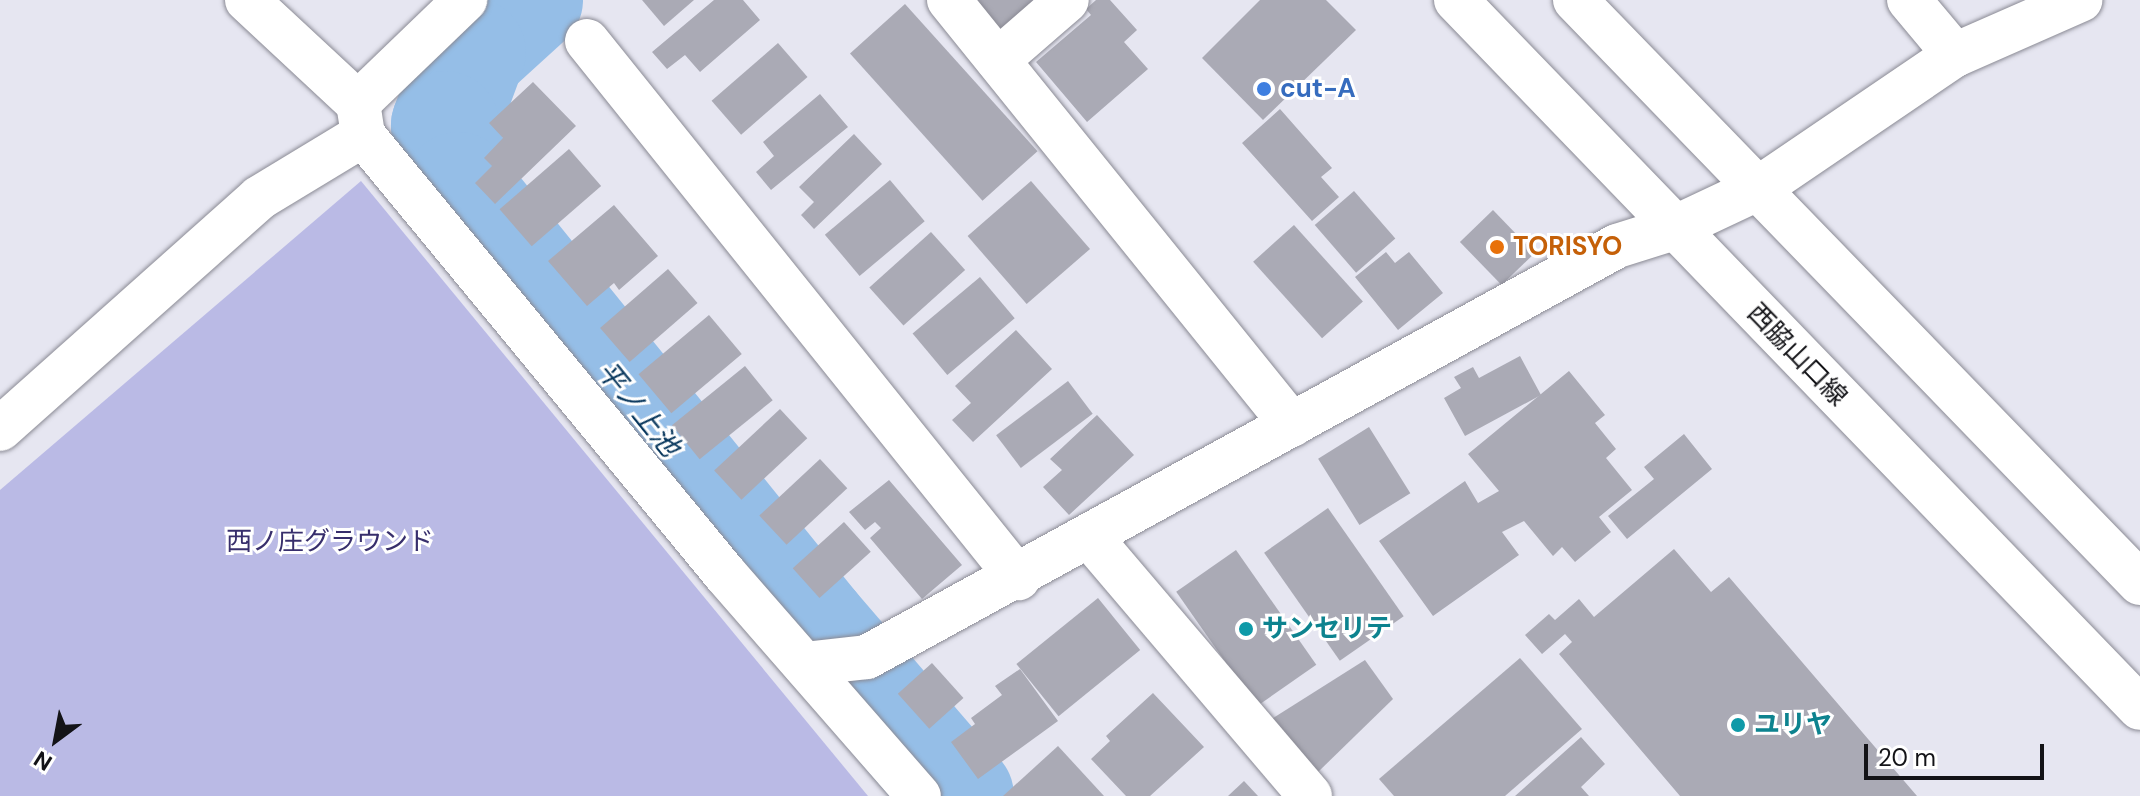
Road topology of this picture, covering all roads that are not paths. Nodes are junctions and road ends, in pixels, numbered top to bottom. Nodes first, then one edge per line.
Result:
1 (247, 0) edge
2 (465, 0) edge
3 (949, 0) edge
4 (1067, 0) edge
5 (1456, 0) edge
6 (1575, 0) edge
7 (1909, 0) edge
8 (2080, 0) edge
9 (587, 41) dead end
10 (1955, 55) junction
11 (998, 60) junction
12 (361, 119) junction
13 (1759, 188) junction
14 (1674, 228) junction
15 (1292, 425) junction
16 (0, 429) edge
17 (1089, 536) junction
18 (1018, 578) junction
19 (2140, 583) edge
20 (804, 664) junction
21 (2140, 708) edge
22 (919, 796) edge
23 (1310, 796) edge

1 - 12 street
2 - 12 street
3 - 11 street
4 - 11 street
5 - 14 street, 西脇山口線
6 - 13 street
7 - 10 street
8 - 10 street
9 - 18 street
10 - 13 street
11 - 15 street
12 - 16 street
12 - 20 street
13 - 14 street
13 - 19 street
14 - 15 street
14 - 21 street, 西脇山口線
15 - 17 street
17 - 18 street
17 - 23 street
18 - 20 street
20 - 22 street

